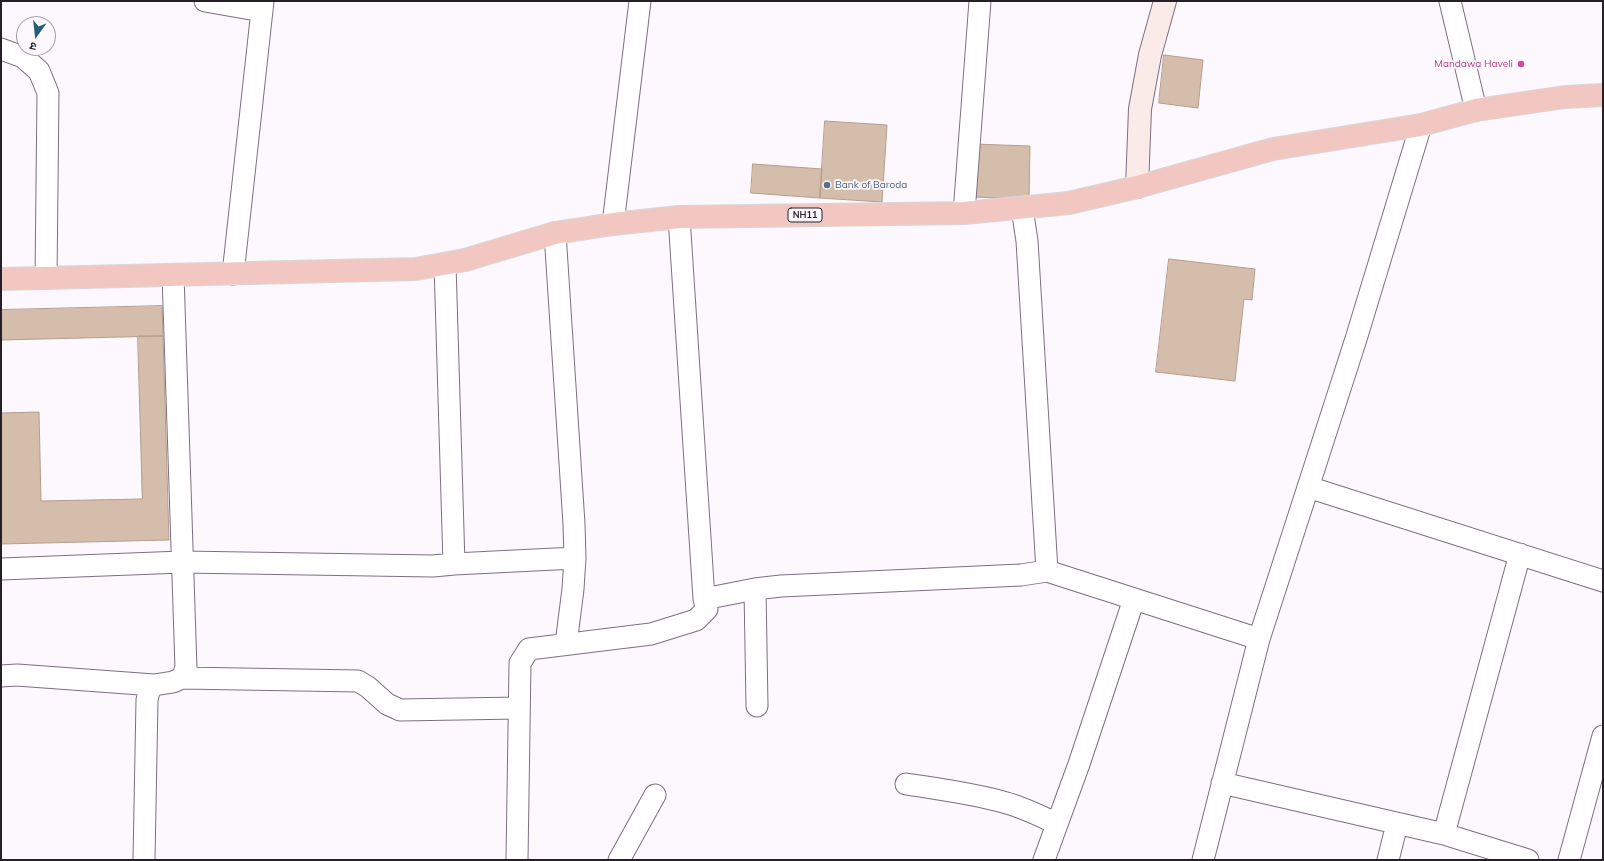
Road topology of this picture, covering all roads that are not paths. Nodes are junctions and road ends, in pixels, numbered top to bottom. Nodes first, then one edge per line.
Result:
1 (205, 1) edge
2 (640, 1) edge
3 (980, 1) edge
4 (1165, 1) edge
5 (1450, 1) edge
6 (263, 6) edge
7 (1, 49) edge
8 (1603, 95) edge
9 (1476, 110) junction
10 (1421, 124) junction
11 (1137, 187) junction
12 (1022, 208) junction
13 (964, 213) junction
14 (679, 217) junction
15 (613, 224) junction
16 (555, 233) junction
17 (445, 264) junction
18 (233, 274) junction
19 (173, 275) junction
20 (46, 278) junction
21 (1, 279) edge
22 (1308, 487) junction
23 (1520, 554) junction
24 (575, 558) junction
25 (182, 562) junction
26 (454, 564) junction
27 (1, 569) edge
28 (1047, 571) junction
29 (1603, 581) edge
30 (755, 589) junction
31 (704, 599) junction
32 (1134, 599) junction
33 (1260, 639) junction
34 (566, 644) junction
35 (1, 676) edge
36 (182, 678) junction
37 (154, 684) junction
38 (757, 706) dead end
39 (519, 708) junction
40 (1603, 736) edge
41 (1222, 783) junction
42 (906, 784) dead end
43 (655, 795) dead end
44 (1057, 824) junction
45 (1396, 824) junction
46 (1444, 834) junction
47 (144, 860) edge
48 (517, 860) edge
49 (619, 860) edge
50 (1044, 860) edge
51 (1203, 860) edge
52 (1388, 860) edge
53 (1528, 860) edge
54 (1569, 860) edge

1 - 6 street
2 - 15 street
3 - 13 street
4 - 11 main road
5 - 9 street
6 - 18 street
7 - 20 street
8 - 9 highway, NH11
9 - 10 highway, NH11
10 - 11 highway, NH11
10 - 22 street
11 - 12 highway, NH11
12 - 13 highway, NH11
12 - 28 street
13 - 14 highway, NH11
14 - 15 highway, NH11
14 - 31 street
15 - 16 highway, NH11
16 - 17 highway, NH11
16 - 24 street
17 - 18 highway, NH11
17 - 26 street
18 - 19 highway, NH11
19 - 20 highway, NH11
19 - 25 street
20 - 21 highway, NH11
22 - 23 street
22 - 33 street
23 - 29 street
23 - 46 street
24 - 26 street
24 - 34 street
25 - 26 street
25 - 27 street
25 - 36 street
28 - 30 street
28 - 32 street
30 - 31 street
30 - 38 street
31 - 34 street
32 - 33 street
32 - 44 street
33 - 41 street
34 - 39 street
35 - 37 street
36 - 37 street
36 - 39 street
37 - 47 street
39 - 48 street
40 - 54 street
41 - 45 street
41 - 51 street
42 - 44 street
43 - 49 street
44 - 50 street
45 - 46 street
45 - 52 street
46 - 53 street

